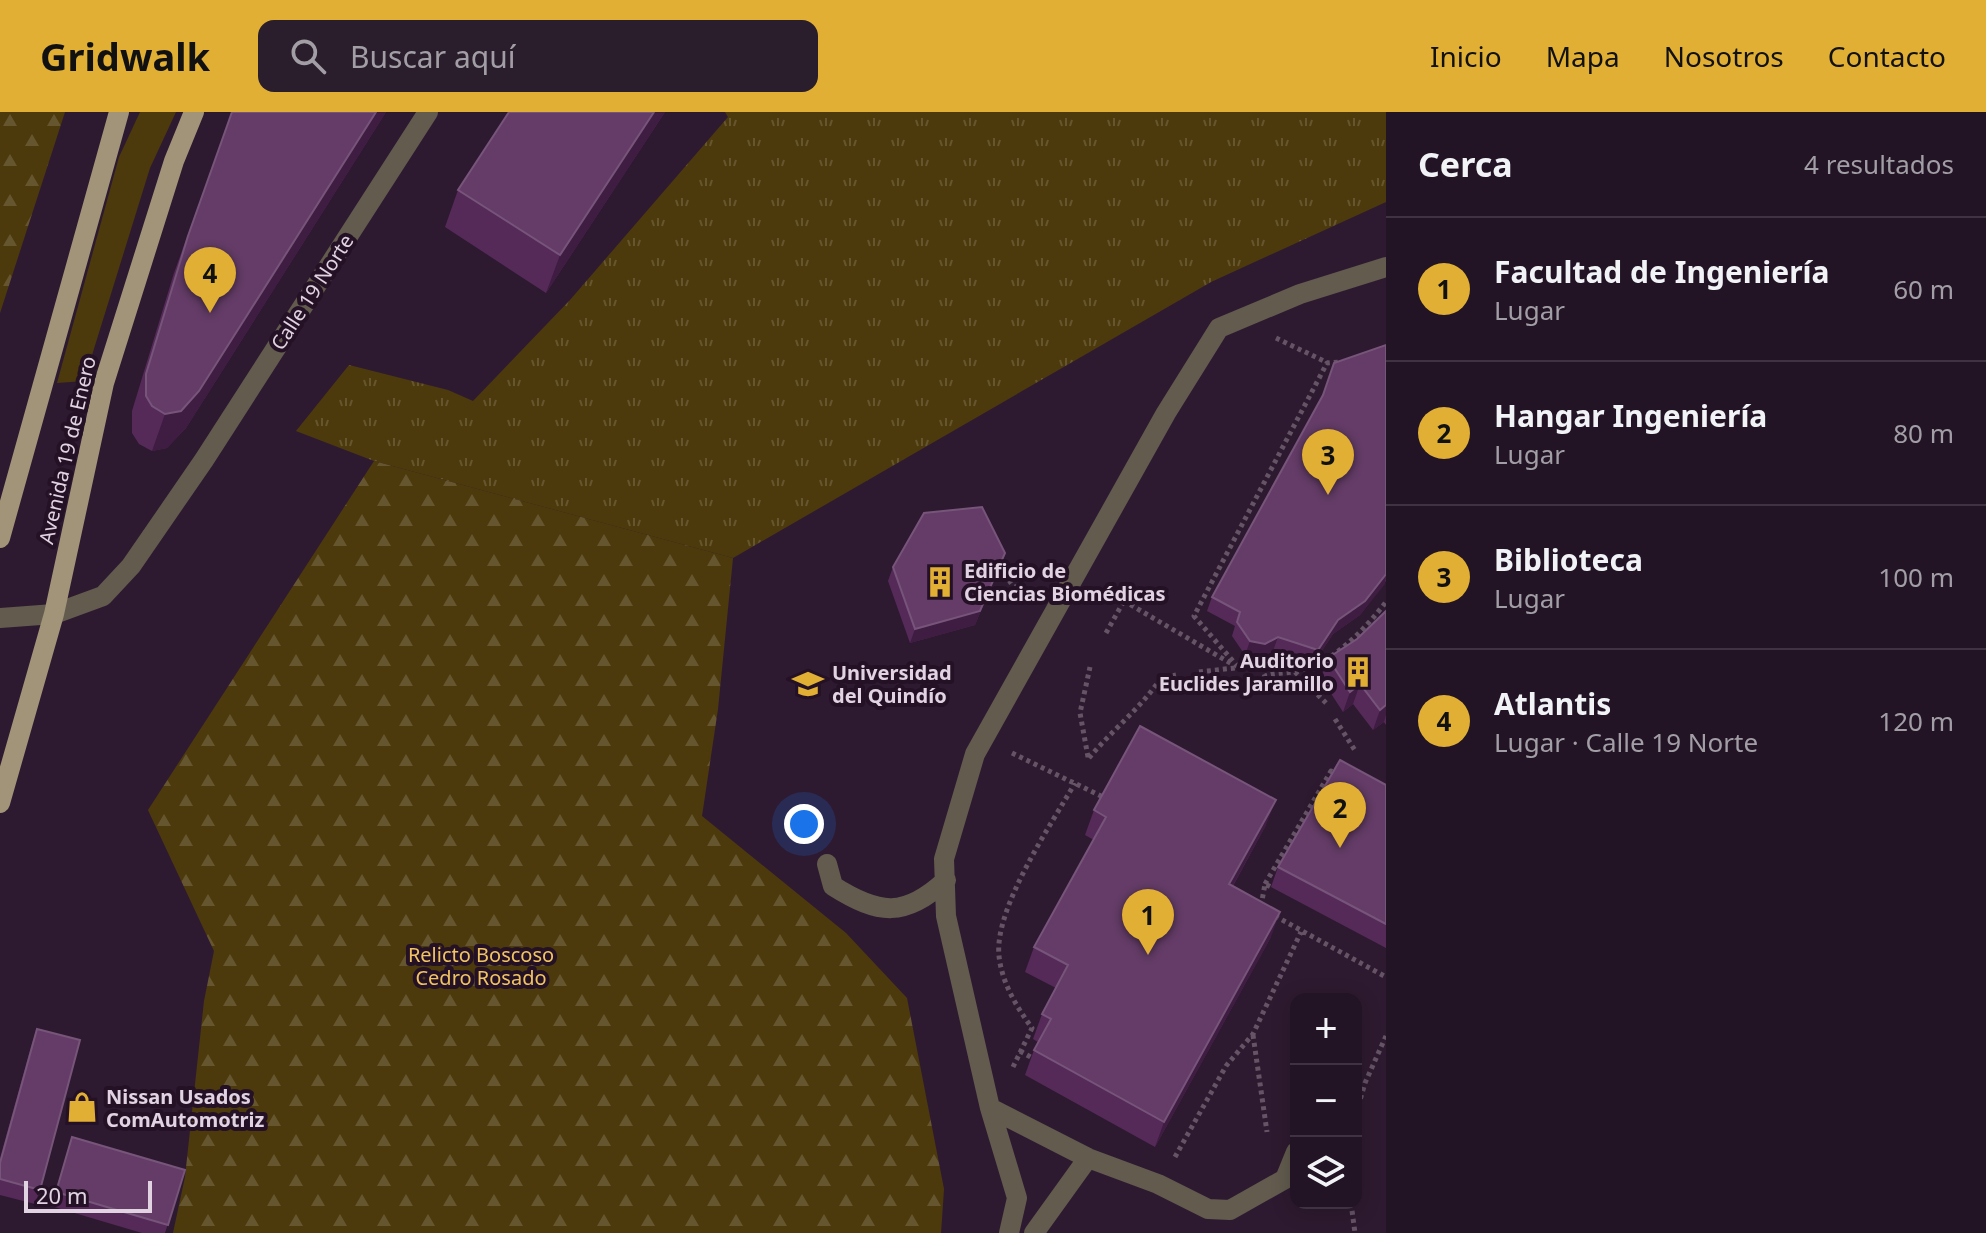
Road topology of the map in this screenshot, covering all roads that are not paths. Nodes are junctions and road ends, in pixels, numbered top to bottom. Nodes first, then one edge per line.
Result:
1 (119, 112) edge
2 (194, 112) edge
3 (428, 112) edge
4 (1386, 267) edge
5 (0, 538) edge
6 (54, 614) junction
7 (0, 618) edge
8 (0, 803) edge
9 (827, 864) dead end
10 (946, 880) junction
11 (990, 1108) junction
12 (1088, 1158) junction
13 (1290, 1167) edge
14 (1009, 1233) edge
15 (1034, 1233) edge

1 - 5 main road, Avenida 19 de Enero
2 - 6 main road, Avenida 19 de Enero
3 - 6 street, Calle 19 Norte
4 - 10 street
6 - 7 street, Calle 19 Norte
6 - 8 main road, Avenida 19 de Enero
9 - 10 street
10 - 11 street
11 - 12 street
11 - 14 street
12 - 13 street
12 - 15 street

